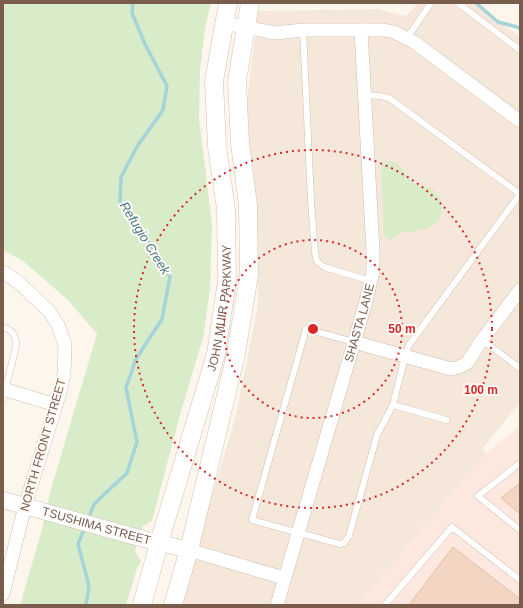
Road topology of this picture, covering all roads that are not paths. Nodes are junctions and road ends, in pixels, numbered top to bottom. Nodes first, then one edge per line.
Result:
1 (228, 3) edge
2 (250, 3) edge
3 (431, 3) edge
4 (458, 3) edge
5 (224, 24) junction
6 (245, 28) junction
7 (303, 30) junction
8 (361, 30) junction
9 (407, 38) junction
10 (520, 50) edge
11 (365, 95) junction
12 (520, 121) edge
13 (520, 194) edge
14 (3, 272) edge
15 (371, 281) junction
16 (520, 290) edge
17 (3, 327) edge
18 (482, 340) junction
19 (354, 342) junction
20 (405, 356) junction
21 (520, 368) edge
22 (4, 392) edge
23 (56, 405) junction
24 (393, 405) junction
25 (447, 420) dead end
26 (520, 463) edge
27 (3, 500) edge
28 (25, 506) junction
29 (520, 530) edge
30 (299, 533) junction
31 (159, 543) junction
32 (189, 550) junction
33 (284, 578) junction
34 (520, 580) edge
35 (3, 594) edge
36 (142, 605) edge
37 (173, 605) edge
38 (277, 605) edge
39 (385, 605) edge

1 - 5 main road, JOHN MUIR PARKWAY
2 - 6 main road, JOHN MUIR PARKWAY
3 - 9 lane
4 - 10 lane
5 - 6 street
5 - 31 main road, JOHN MUIR PARKWAY
6 - 7 street
6 - 32 main road, JOHN MUIR PARKWAY
7 - 8 street
7 - 15 lane
8 - 9 street
8 - 11 street, SHASTA LANE
9 - 12 street
11 - 13 lane
11 - 15 street, SHASTA LANE
13 - 20 lane
14 - 23 street, NORTH FRONT STREET
15 - 19 street, SHASTA LANE
16 - 18 street
17 - 22 lane
18 - 20 street
18 - 21 lane
19 - 20 street
19 - 30 street, SHASTA LANE
19 - 30 lane
20 - 24 lane
22 - 23 street
23 - 28 street, NORTH FRONT STREET
24 - 25 lane
24 - 30 lane
26 - 29 lane
27 - 28 street, TSUSHIMA STREET
28 - 31 street, TSUSHIMA STREET
28 - 35 street, NORTH FRONT STREET
30 - 33 street, SHASTA LANE
31 - 32 street, TSUSHIMA STREET
31 - 36 main road, JOHN MUIR PARKWAY
32 - 33 street
32 - 37 main road, JOHN MUIR PARKWAY
33 - 38 street, SHASTA LANE
34 - 39 lane

